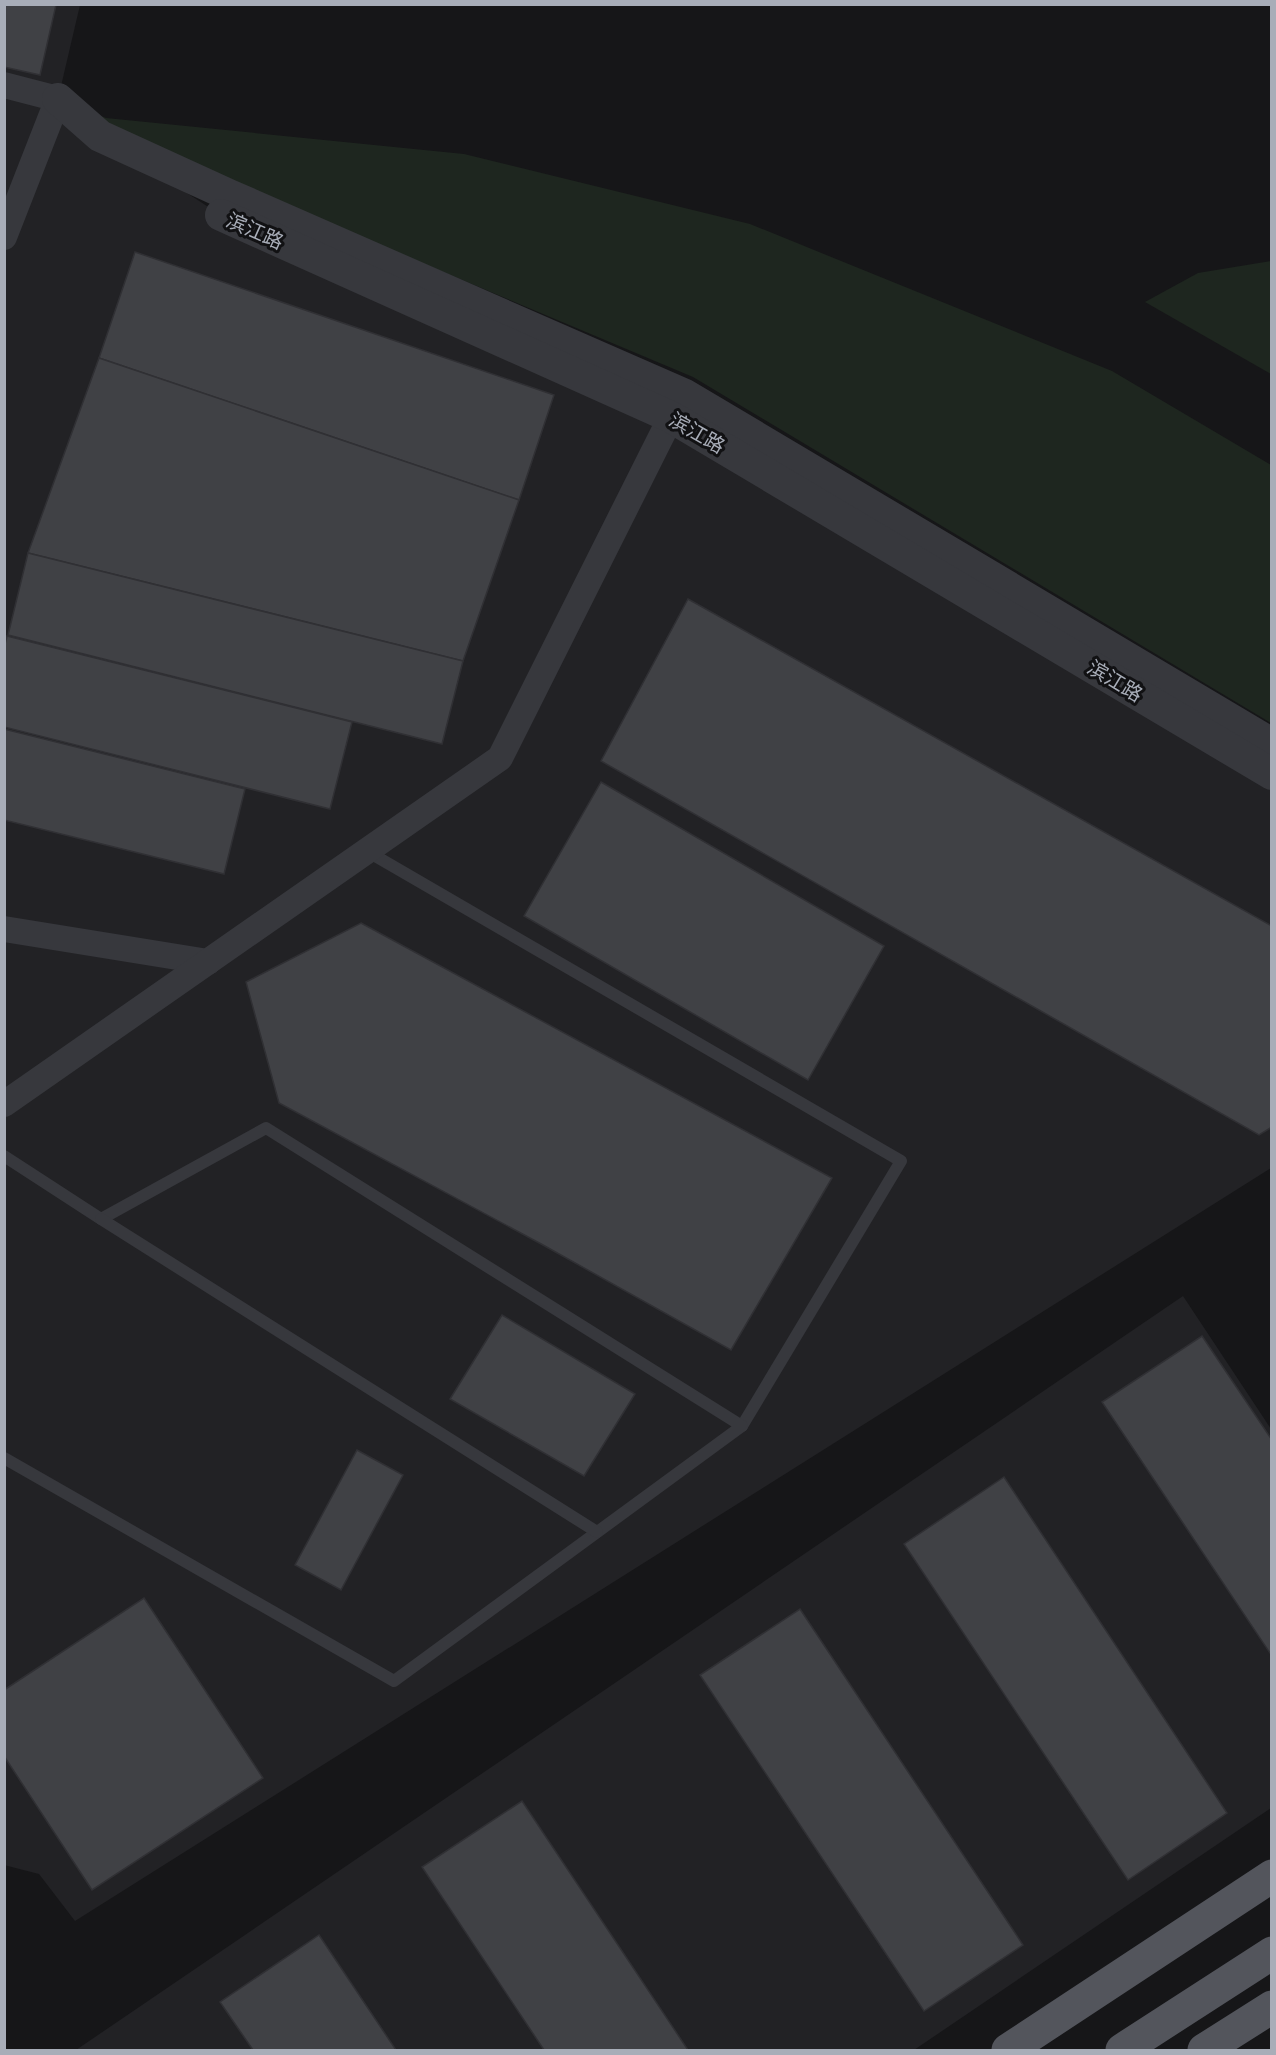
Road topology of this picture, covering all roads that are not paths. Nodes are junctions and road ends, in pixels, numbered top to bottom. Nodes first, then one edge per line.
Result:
1 (4, 85) edge
2 (58, 99) junction
3 (100, 136) junction
4 (4, 237) edge
5 (671, 417) junction
6 (1272, 744) edge
7 (1272, 774) edge
8 (365, 850) junction
9 (4, 929) edge
10 (208, 962) junction
11 (4, 1104) edge
12 (4, 1156) edge
13 (101, 1219) junction
14 (742, 1426) junction
15 (4, 1458) edge
16 (597, 1532) junction
17 (1272, 1876) edge
18 (1272, 1953) edge
19 (1272, 2007) edge
20 (1008, 2050) edge
21 (1122, 2050) edge
22 (1204, 2050) edge

1 - 2 street
2 - 3 street
2 - 4 street
3 - 5 street, 滨江路
3 - 6 street
5 - 7 street, 滨江路
5 - 8 street
8 - 10 street
8 - 14 lane
9 - 10 street
10 - 11 street
12 - 13 lane
13 - 14 lane
13 - 16 lane
14 - 16 lane
15 - 16 lane
17 - 20 main road
18 - 21 main road
19 - 22 main road

